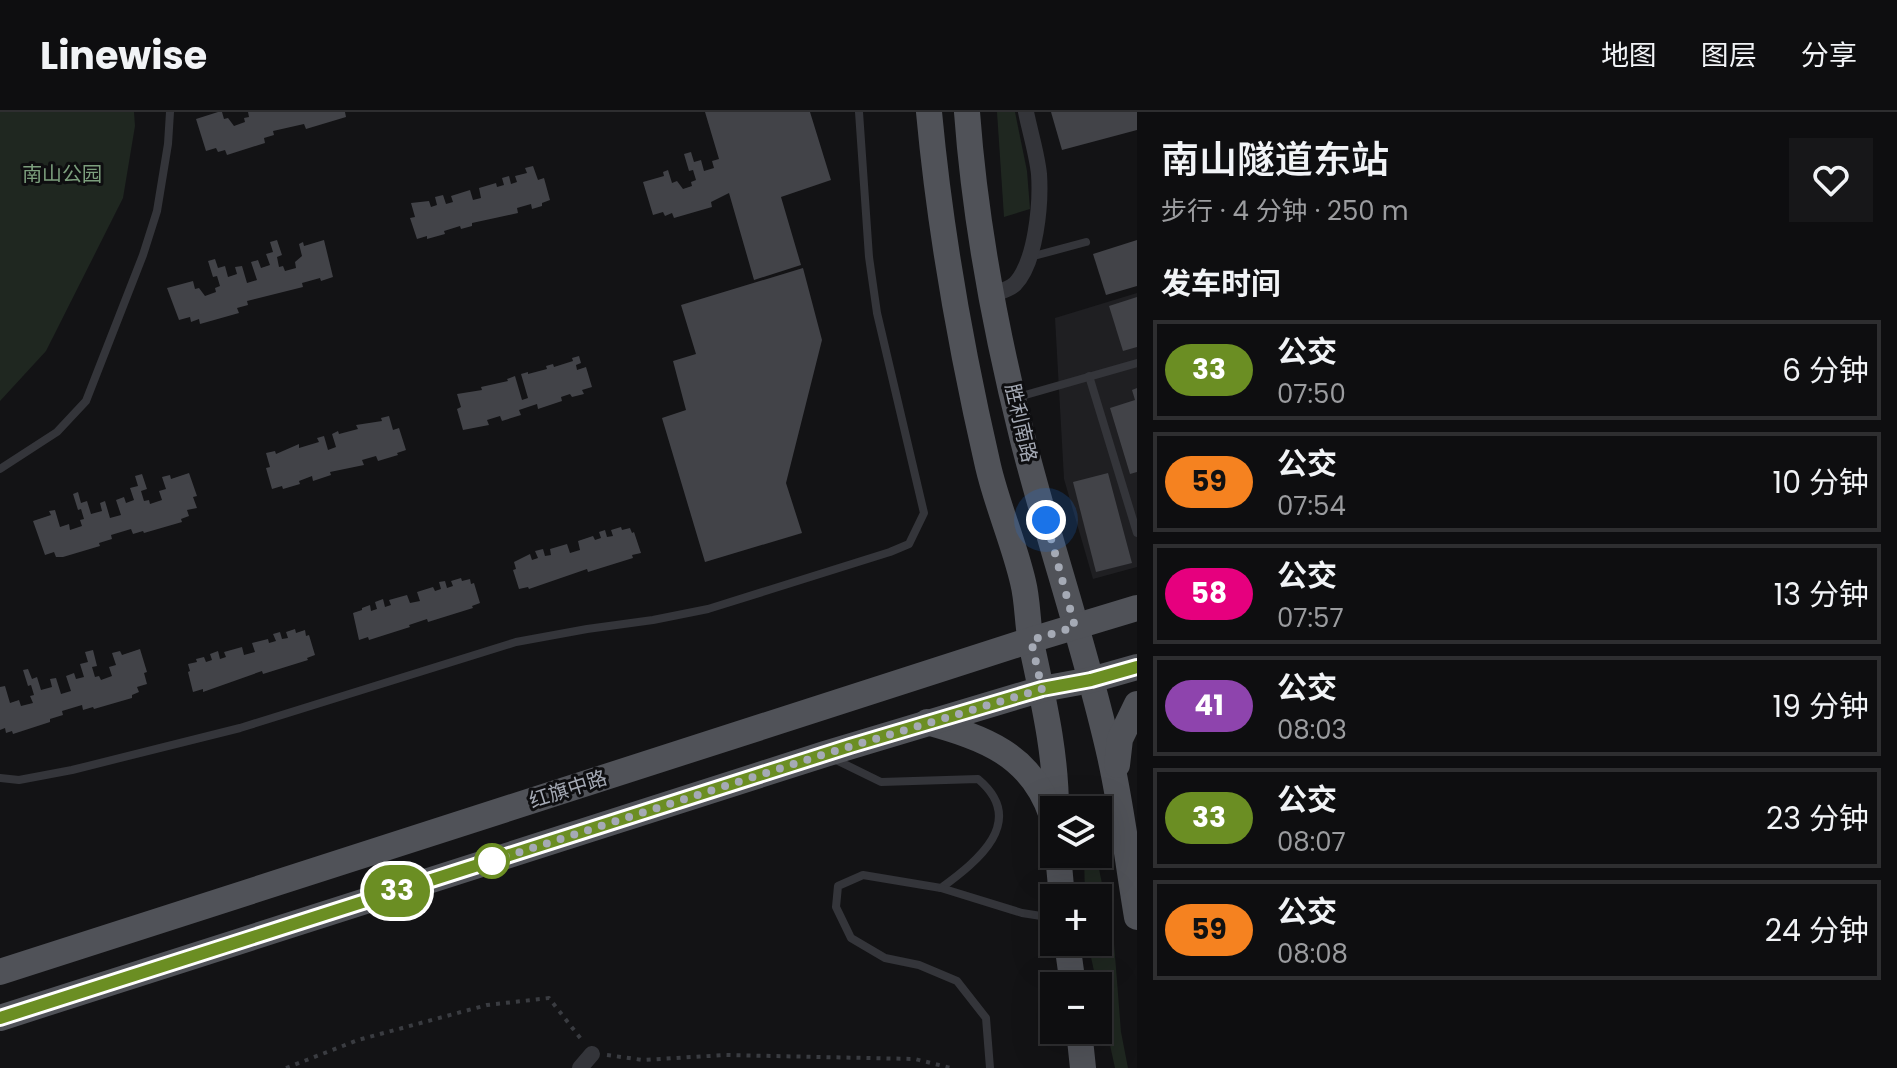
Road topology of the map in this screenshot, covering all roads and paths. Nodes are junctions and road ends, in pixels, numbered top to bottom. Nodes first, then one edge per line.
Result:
1 (170, 112) edge
2 (859, 112) edge
3 (929, 112) edge
4 (967, 112) edge
5 (1026, 112) edge
6 (1086, 242) dead end
7 (1030, 257) junction
8 (992, 294) junction
9 (1137, 363) edge
10 (1089, 376) junction
11 (1014, 398) junction
12 (0, 469) edge
13 (1137, 533) edge
14 (1137, 608) edge
15 (1075, 627) junction
16 (1031, 640) junction
17 (1137, 667) edge
18 (1091, 680) junction
19 (1042, 689) junction
20 (1137, 704) edge
21 (927, 722) junction
22 (825, 754) junction
23 (0, 778) edge
24 (1116, 793) junction
25 (1043, 796) edge
26 (1056, 796) edge
27 (941, 888) junction
28 (1040, 916) edge
29 (1137, 917) edge
30 (0, 972) edge
31 (0, 1018) edge
32 (1080, 1044) edge
33 (592, 1054) junction
34 (286, 1068) edge
35 (580, 1068) edge
36 (951, 1068) edge
37 (990, 1068) edge
38 (1083, 1068) edge

1 - 12 lane
2 - 23 lane
3 - 16 main road, 胜利南路
4 - 8 main road, 胜利南路
5 - 7 street
6 - 7 lane
7 - 8 street
8 - 11 main road, 胜利南路
9 - 10 lane
10 - 11 lane
10 - 13 lane
11 - 15 main road, 胜利南路
14 - 15 main road, 红旗中路
15 - 16 main road, 红旗中路
15 - 18 main road, 胜利南路
16 - 19 main road, 胜利南路
16 - 30 main road, 红旗中路
17 - 18 main road
18 - 19 main road
18 - 24 main road, 胜利南路
19 - 21 main road
19 - 26 main road, 胜利南路
20 - 24 main road
21 - 22 main road
21 - 25 main road
22 - 27 lane
22 - 31 main road
24 - 29 main road, 胜利南路
27 - 28 lane
27 - 37 lane
32 - 38 main road
33 - 34 path
33 - 35 street
33 - 36 path

